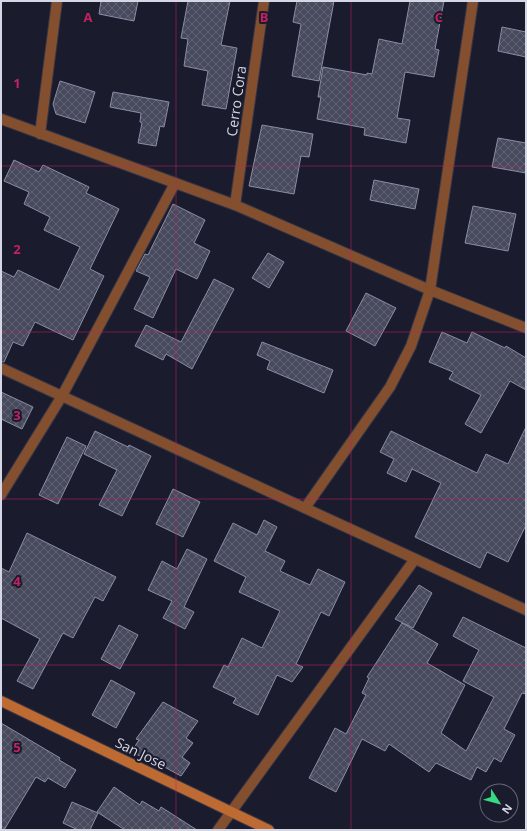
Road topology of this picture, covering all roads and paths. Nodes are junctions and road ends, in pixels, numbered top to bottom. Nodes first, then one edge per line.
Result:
1 (57, 1) edge
2 (264, 1) edge
3 (473, 1) edge
4 (1, 119) edge
5 (40, 134) junction
6 (175, 183) junction
7 (235, 205) junction
8 (430, 290) junction
9 (526, 328) edge
10 (1, 368) edge
11 (62, 396) junction
12 (1, 495) edge
13 (305, 508) junction
14 (414, 559) junction
15 (526, 610) edge
16 (1, 701) edge
17 (231, 812) junction
18 (218, 830) edge
19 (269, 830) edge

1 - 5 street
2 - 7 street, Cerro Cora
3 - 8 street
4 - 5 street
5 - 6 street
6 - 7 street
6 - 11 street
7 - 8 street
8 - 9 street
8 - 13 street
10 - 11 street
11 - 12 street
11 - 13 street
13 - 14 street
14 - 15 street
14 - 17 street
16 - 17 street, San Jose
17 - 18 street
17 - 19 street, San Jose

